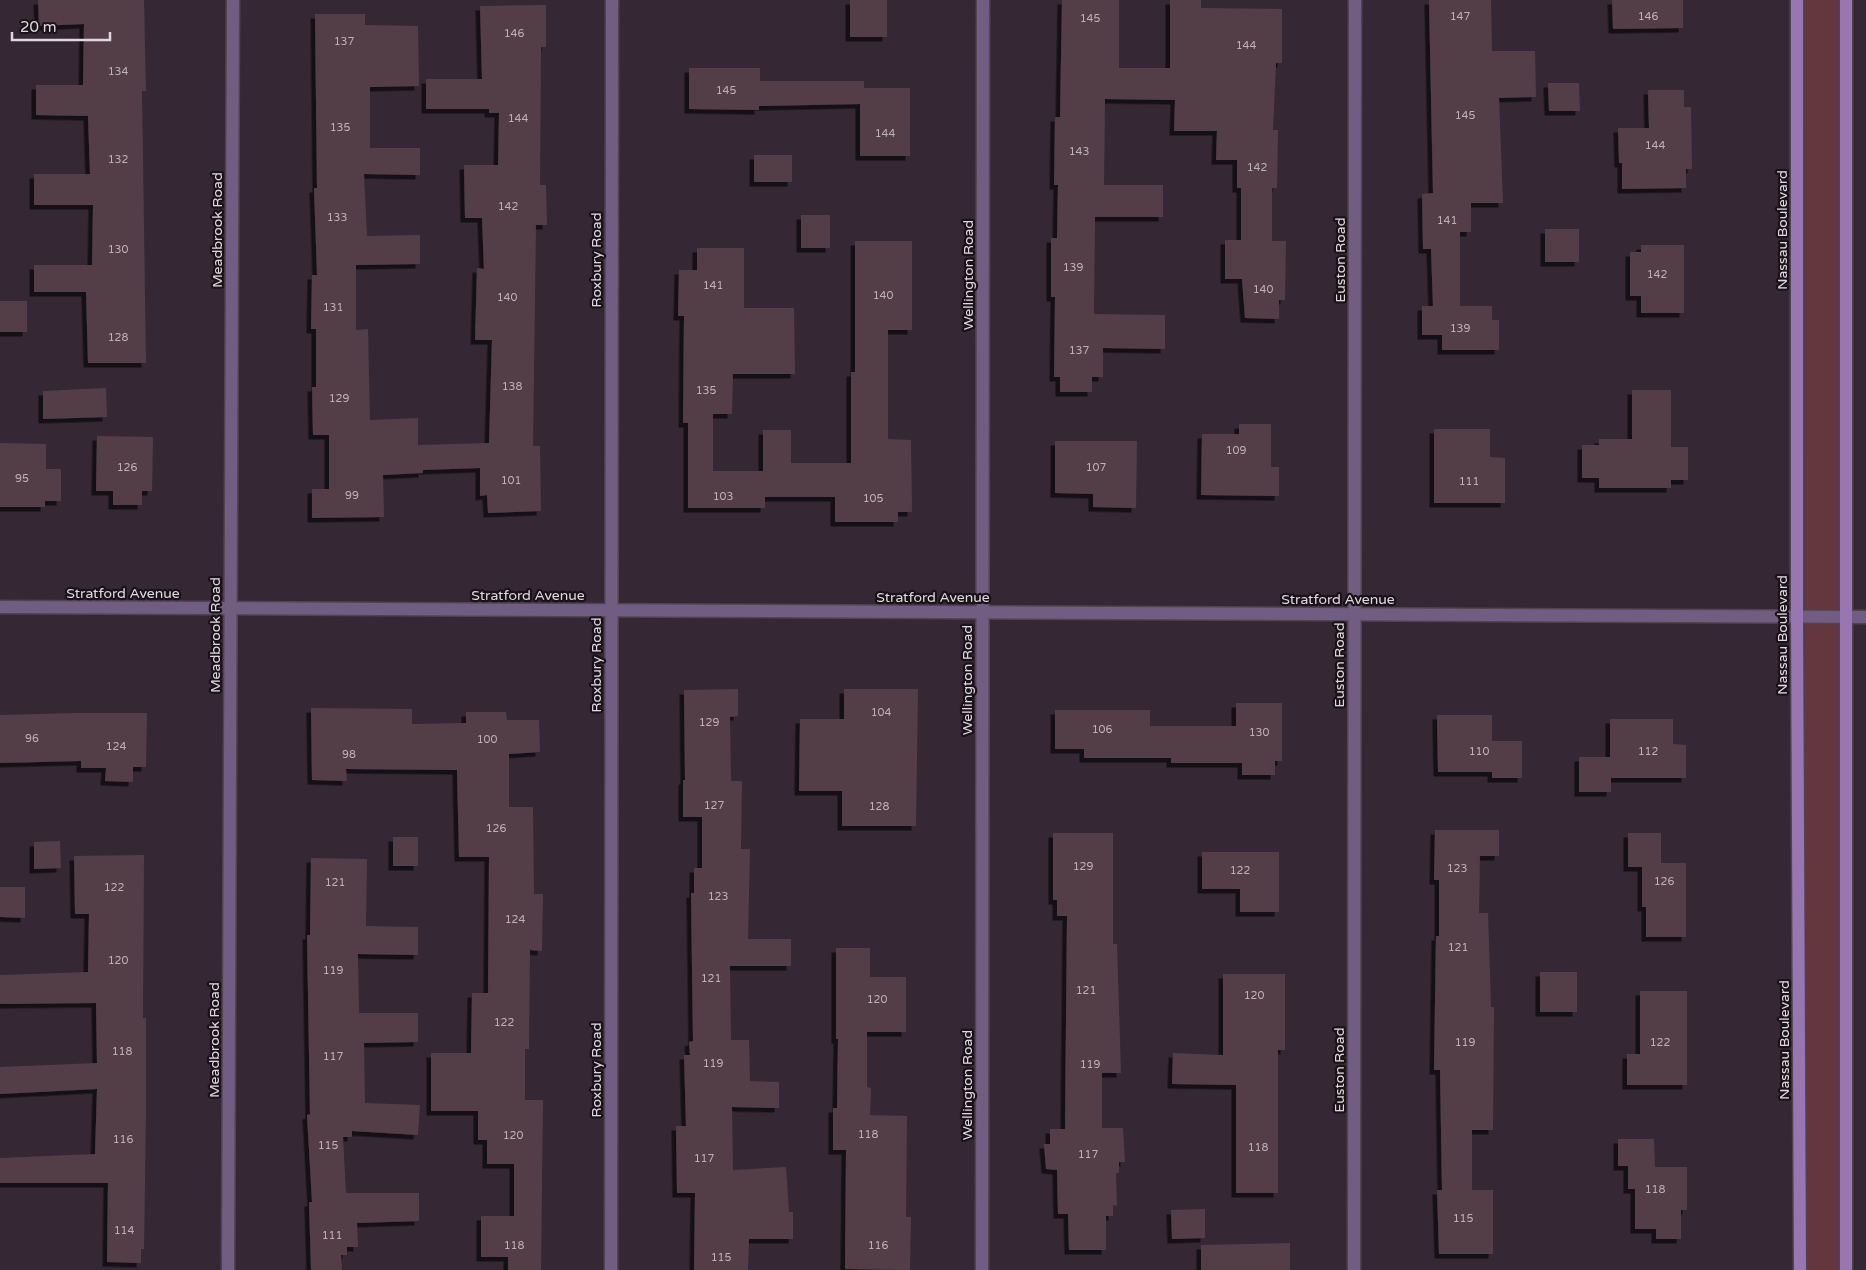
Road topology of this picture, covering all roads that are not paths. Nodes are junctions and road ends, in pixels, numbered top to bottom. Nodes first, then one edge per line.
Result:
1 (233, 0) edge
2 (612, 0) edge
3 (983, 0) edge
4 (1355, 0) edge
5 (1797, 0) edge
6 (1846, 0) edge
7 (0, 608) edge
8 (230, 608) junction
9 (611, 610) junction
10 (982, 612) junction
11 (1354, 614) junction
12 (1797, 616) junction
13 (1845, 616) junction
14 (1866, 617) edge
15 (228, 1270) edge
16 (611, 1270) edge
17 (982, 1270) edge
18 (1354, 1270) edge
19 (1800, 1270) edge
20 (1846, 1270) edge

1 - 8 street, Meadbrook Road
2 - 9 street, Roxbury Road
3 - 10 street, Wellington Road
4 - 11 street, Euston Road
5 - 12 main road, Nassau Boulevard
6 - 13 main road
7 - 8 street, Stratford Avenue
8 - 9 street, Stratford Avenue
8 - 15 street, Meadbrook Road
9 - 10 street, Stratford Avenue
9 - 16 street, Roxbury Road
10 - 11 street, Stratford Avenue
10 - 17 street, Wellington Road
11 - 12 street, Stratford Avenue
11 - 18 street, Euston Road
12 - 13 street, Stratford Avenue
12 - 19 main road, Nassau Boulevard
13 - 14 street, Stratford Avenue
13 - 20 main road

